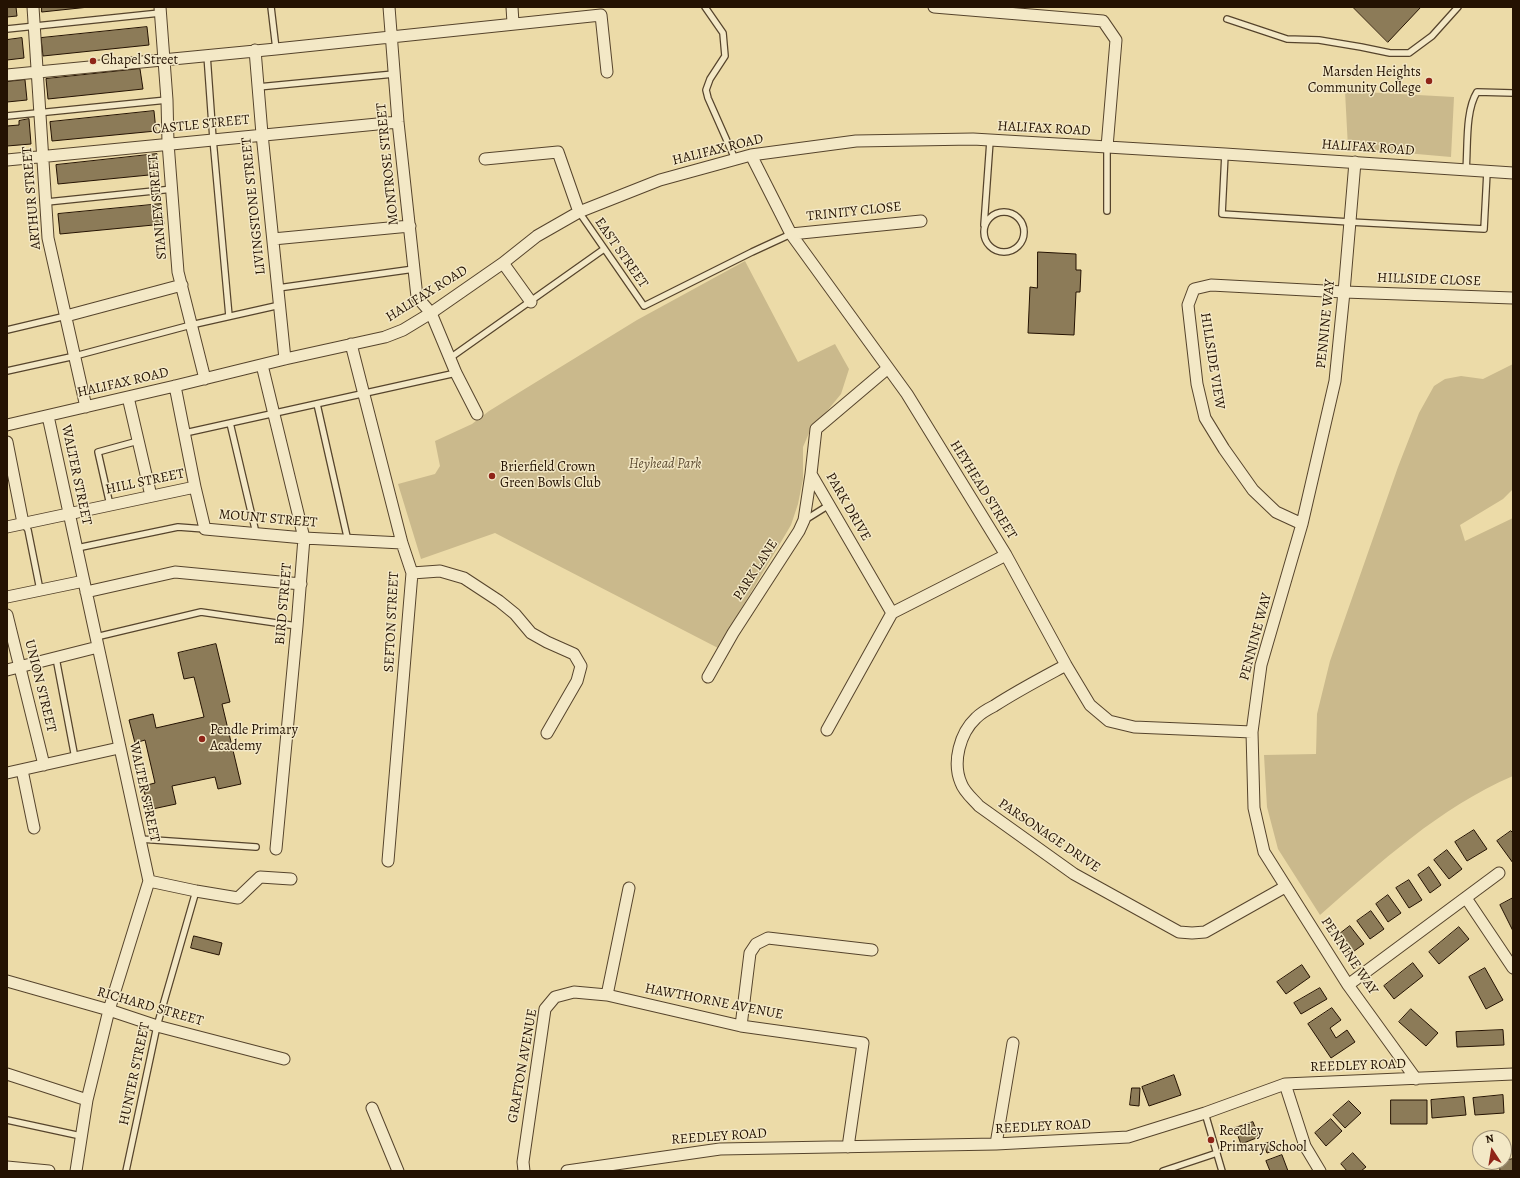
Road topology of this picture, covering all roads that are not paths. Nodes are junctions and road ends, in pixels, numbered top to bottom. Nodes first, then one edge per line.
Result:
1 (33, 7) edge
2 (271, 7) edge
3 (388, 7) edge
4 (512, 7) edge
5 (705, 7) edge
6 (934, 7) edge
7 (1458, 7) edge
8 (160, 10) edge
9 (1227, 19) dead end
10 (513, 23) junction
11 (35, 26) junction
12 (7, 30) edge
13 (391, 36) junction
14 (276, 49) junction
15 (255, 50) junction
16 (207, 55) junction
17 (164, 59) junction
18 (38, 72) junction
19 (607, 72) dead end
20 (394, 74) junction
21 (7, 75) edge
22 (258, 87) junction
23 (1513, 93) edge
24 (166, 100) junction
25 (41, 113) junction
26 (7, 116) edge
27 (398, 122) junction
28 (262, 134) junction
29 (213, 139) junction
30 (990, 141) junction
31 (168, 143) junction
32 (1107, 147) junction
33 (1225, 154) junction
34 (751, 155) junction
35 (43, 157) junction
36 (485, 159) dead end
37 (735, 159) junction
38 (7, 160) edge
39 (1354, 162) junction
40 (1466, 170) junction
41 (1487, 172) junction
42 (1513, 173) edge
43 (172, 189) junction
44 (47, 202) junction
45 (1107, 211) dead end
46 (578, 212) junction
47 (921, 221) dead end
48 (1350, 222) junction
49 (410, 226) junction
50 (984, 227) junction
51 (791, 234) junction
52 (273, 238) junction
53 (604, 249) junction
54 (503, 263) junction
55 (414, 269) junction
56 (182, 285) junction
57 (278, 288) junction
58 (1344, 292) junction
59 (1513, 298) edge
60 (531, 302) junction
61 (280, 305) junction
62 (431, 313) junction
63 (66, 316) junction
64 (229, 316) junction
65 (192, 325) junction
66 (7, 330) edge
67 (351, 344) junction
68 (75, 356) junction
69 (450, 358) junction
70 (285, 359) junction
71 (262, 365) junction
72 (888, 368) junction
73 (7, 371) edge
74 (456, 373) junction
75 (205, 378) junction
76 (175, 386) junction
77 (364, 395) junction
78 (128, 397) junction
79 (317, 404) junction
80 (86, 407) junction
81 (274, 414) junction
82 (477, 414) dead end
83 (48, 416) junction
84 (230, 423) junction
85 (7, 425) edge
86 (185, 433) junction
87 (138, 441) junction
88 (7, 442) edge
89 (811, 474) junction
90 (10, 475) edge
91 (195, 487) junction
92 (151, 496) junction
93 (110, 505) junction
94 (829, 505) junction
95 (69, 513) junction
96 (804, 520) junction
97 (23, 523) junction
98 (1302, 524) junction
99 (7, 527) edge
100 (205, 529) junction
101 (256, 534) junction
102 (304, 538) junction
103 (348, 541) junction
104 (402, 543) junction
105 (77, 548) junction
106 (1006, 555) junction
107 (412, 573) junction
108 (84, 581) junction
109 (301, 584) junction
110 (40, 590) junction
111 (86, 592) junction
112 (7, 597) edge
113 (892, 613) junction
114 (7, 615) edge
115 (297, 626) junction
116 (97, 642) junction
117 (56, 658) junction
118 (1066, 665) junction
119 (20, 667) junction
120 (7, 670) edge
121 (708, 677) dead end
122 (827, 730) dead end
123 (1252, 732) junction
124 (547, 733) dead end
125 (120, 748) junction
126 (76, 758) junction
127 (44, 765) junction
128 (22, 770) junction
129 (7, 773) edge
130 (34, 828) dead end
131 (140, 839) junction
132 (256, 847) dead end
133 (276, 849) dead end
134 (388, 861) dead end
135 (1499, 872) dead end
136 (292, 879) dead end
137 (149, 881) junction
138 (1285, 887) junction
139 (630, 888) dead end
140 (196, 891) junction
141 (1466, 898) junction
142 (872, 950) dead end
143 (1513, 968) edge
144 (7, 981) edge
145 (1348, 985) junction
146 (607, 995) junction
147 (109, 1010) junction
148 (157, 1026) junction
149 (741, 1026) junction
150 (1013, 1043) dead end
151 (284, 1060) dead end
152 (7, 1074) edge
153 (1513, 1074) edge
154 (1416, 1079) junction
155 (1285, 1084) junction
156 (86, 1100) junction
157 (372, 1108) dead end
158 (1205, 1113) junction
159 (7, 1120) edge
160 (81, 1136) junction
161 (996, 1144) junction
162 (848, 1147) junction
163 (1217, 1153) junction
164 (629, 1166) edge
165 (7, 1167) edge
166 (49, 1171) edge
167 (76, 1171) edge
168 (126, 1171) edge
169 (398, 1171) edge
170 (524, 1171) edge
171 (567, 1171) edge
172 (1163, 1171) edge
173 (1222, 1171) edge
174 (1320, 1171) edge

1 - 11 street, ARTHUR STREET
2 - 14 lane
3 - 13 street, MONTROSE STREET
4 - 10 street
5 - 37 lane
6 - 32 street
7 - 9 lane
8 - 11 lane
8 - 17 street, STANLEY STREET
10 - 13 street
10 - 19 street
11 - 12 lane
11 - 18 street, ARTHUR STREET
13 - 14 street
13 - 20 street, MONTROSE STREET
14 - 15 street
15 - 16 street
15 - 22 street, LIVINGSTONE STREET
16 - 17 street
16 - 29 lane
17 - 18 street
17 - 24 street, STANLEY STREET
18 - 21 street
18 - 25 street, ARTHUR STREET
20 - 22 lane
20 - 27 street, MONTROSE STREET
22 - 28 street, LIVINGSTONE STREET
23 - 40 lane
24 - 25 lane
24 - 31 street, STANLEY STREET
25 - 26 lane
25 - 35 street, ARTHUR STREET
27 - 28 street, CASTLE STREET
27 - 49 street, MONTROSE STREET
28 - 29 street, CASTLE STREET
28 - 52 street, LIVINGSTONE STREET
29 - 31 street, CASTLE STREET
29 - 64 lane
30 - 32 street, HALIFAX ROAD
30 - 34 street, HALIFAX ROAD
30 - 50 lane
31 - 35 street, CASTLE STREET
31 - 43 street, STANLEY STREET
32 - 33 street, HALIFAX ROAD
32 - 45 lane
33 - 39 street, HALIFAX ROAD
33 - 48 lane
34 - 37 street, HALIFAX ROAD
34 - 51 street, HEYHEAD STREET
35 - 38 street, CASTLE STREET
35 - 44 street, ARTHUR STREET
36 - 46 street
37 - 46 street, HALIFAX ROAD
39 - 40 street, HALIFAX ROAD
39 - 48 street, PENNINE WAY
40 - 41 street, HALIFAX ROAD
41 - 42 street, HALIFAX ROAD
41 - 48 lane
43 - 44 lane
43 - 56 street, STANLEY STREET
44 - 63 street, ARTHUR STREET
46 - 53 lane, EAST STREET
46 - 54 street, HALIFAX ROAD
47 - 51 street, TRINITY CLOSE
48 - 58 street, PENNINE WAY
49 - 52 street
49 - 55 street, MONTROSE STREET
50 - 50 lane
51 - 53 lane, EAST STREET
51 - 72 street, HEYHEAD STREET
52 - 57 street, LIVINGSTONE STREET
53 - 60 lane
54 - 60 street
54 - 62 street, HALIFAX ROAD
55 - 57 lane
55 - 62 street, MONTROSE STREET
56 - 63 street
56 - 65 street, STANLEY STREET
57 - 61 street, LIVINGSTONE STREET
58 - 59 street, HILLSIDE CLOSE
58 - 98 street, PENNINE WAY
58 - 98 street, HILLSIDE VIEW
60 - 69 lane
61 - 64 lane
61 - 70 street, LIVINGSTONE STREET
62 - 67 street, HALIFAX ROAD
62 - 69 street, MONTROSE STREET
63 - 66 lane
63 - 68 street, ARTHUR STREET
64 - 65 lane
65 - 68 lane
65 - 75 street, STANLEY STREET
67 - 70 street, HALIFAX ROAD
67 - 77 street, SEFTON STREET
68 - 73 lane
68 - 80 street, ARTHUR STREET
69 - 74 street, MONTROSE STREET
70 - 71 street, HALIFAX ROAD
71 - 75 street, HALIFAX ROAD
71 - 81 street, BIRD STREET
72 - 89 street, PARK DRIVE
72 - 106 street, HEYHEAD STREET
74 - 77 lane
74 - 82 street, MONTROSE STREET
75 - 76 street, HALIFAX ROAD
76 - 78 street, HALIFAX ROAD
76 - 86 street, MOUNT STREET
77 - 79 lane
77 - 104 street, SEFTON STREET
78 - 80 street, HALIFAX ROAD
78 - 87 street
79 - 81 lane
79 - 103 lane
80 - 83 street, HALIFAX ROAD
81 - 84 lane
81 - 102 street, BIRD STREET
83 - 85 street, HALIFAX ROAD
83 - 95 street, WALTER STREET
84 - 86 lane
84 - 101 lane
86 - 91 street, MOUNT STREET
87 - 92 street
87 - 93 lane
88 - 90 street
89 - 94 street, PARK DRIVE
89 - 96 street, PARK LANE
90 - 97 street
91 - 92 street, HILL STREET
91 - 100 street, MOUNT STREET
92 - 93 street, HILL STREET
93 - 95 street, HILL STREET
94 - 96 lane
94 - 113 street, PARK DRIVE
95 - 97 street, HILL STREET
95 - 105 street, WALTER STREET
96 - 121 street, PARK LANE
97 - 99 street, HILL STREET
97 - 110 lane
98 - 123 street, PENNINE WAY
100 - 101 street, MOUNT STREET
100 - 105 lane
101 - 102 street, MOUNT STREET
102 - 103 street, MOUNT STREET
102 - 109 street, BIRD STREET
103 - 104 street, MOUNT STREET
104 - 107 street, SEFTON STREET
105 - 108 street, WALTER STREET
106 - 113 street
106 - 118 street, HEYHEAD STREET
107 - 124 street
107 - 134 street, SEFTON STREET
108 - 110 street
108 - 111 street, WALTER STREET
109 - 111 street
109 - 115 street, BIRD STREET
110 - 112 street
111 - 116 street, WALTER STREET
113 - 122 street
114 - 119 street, UNION STREET
115 - 116 lane
115 - 133 street, BIRD STREET
116 - 117 street
116 - 125 street, WALTER STREET
117 - 119 street
117 - 126 lane
118 - 123 street, HEYHEAD STREET
118 - 138 street, PARSONAGE DRIVE
119 - 120 street
119 - 127 street, UNION STREET
123 - 138 street, PENNINE WAY
125 - 126 street
125 - 131 street, WALTER STREET
126 - 127 street
127 - 128 street
128 - 129 street
128 - 130 street
131 - 132 lane
131 - 137 street, WALTER STREET
135 - 141 street
136 - 140 street
137 - 140 street
137 - 147 street, WALTER STREET
138 - 145 street, PENNINE WAY
139 - 146 street
140 - 148 lane, HUNTER STREET
141 - 143 street
141 - 145 street
142 - 149 street
144 - 147 street, RICHARD STREET
145 - 154 street, PENNINE WAY
146 - 149 street, HAWTHORNE AVENUE
146 - 170 street, GRAFTON AVENUE
147 - 148 street, RICHARD STREET
147 - 156 street, WALTER STREET
148 - 151 street, RICHARD STREET
148 - 168 lane, HUNTER STREET
149 - 162 street, HAWTHORNE AVENUE
150 - 161 street
152 - 156 street
153 - 154 street, REEDLEY ROAD
154 - 155 street, REEDLEY ROAD
155 - 158 street, REEDLEY ROAD
155 - 174 street
156 - 160 street, WALTER STREET
157 - 169 street
158 - 161 street, REEDLEY ROAD
158 - 163 lane
159 - 160 lane
160 - 167 street, WALTER STREET
161 - 162 street, REEDLEY ROAD
162 - 164 street, REEDLEY ROAD
163 - 172 lane
163 - 173 lane
164 - 171 street, REEDLEY ROAD
165 - 166 street

